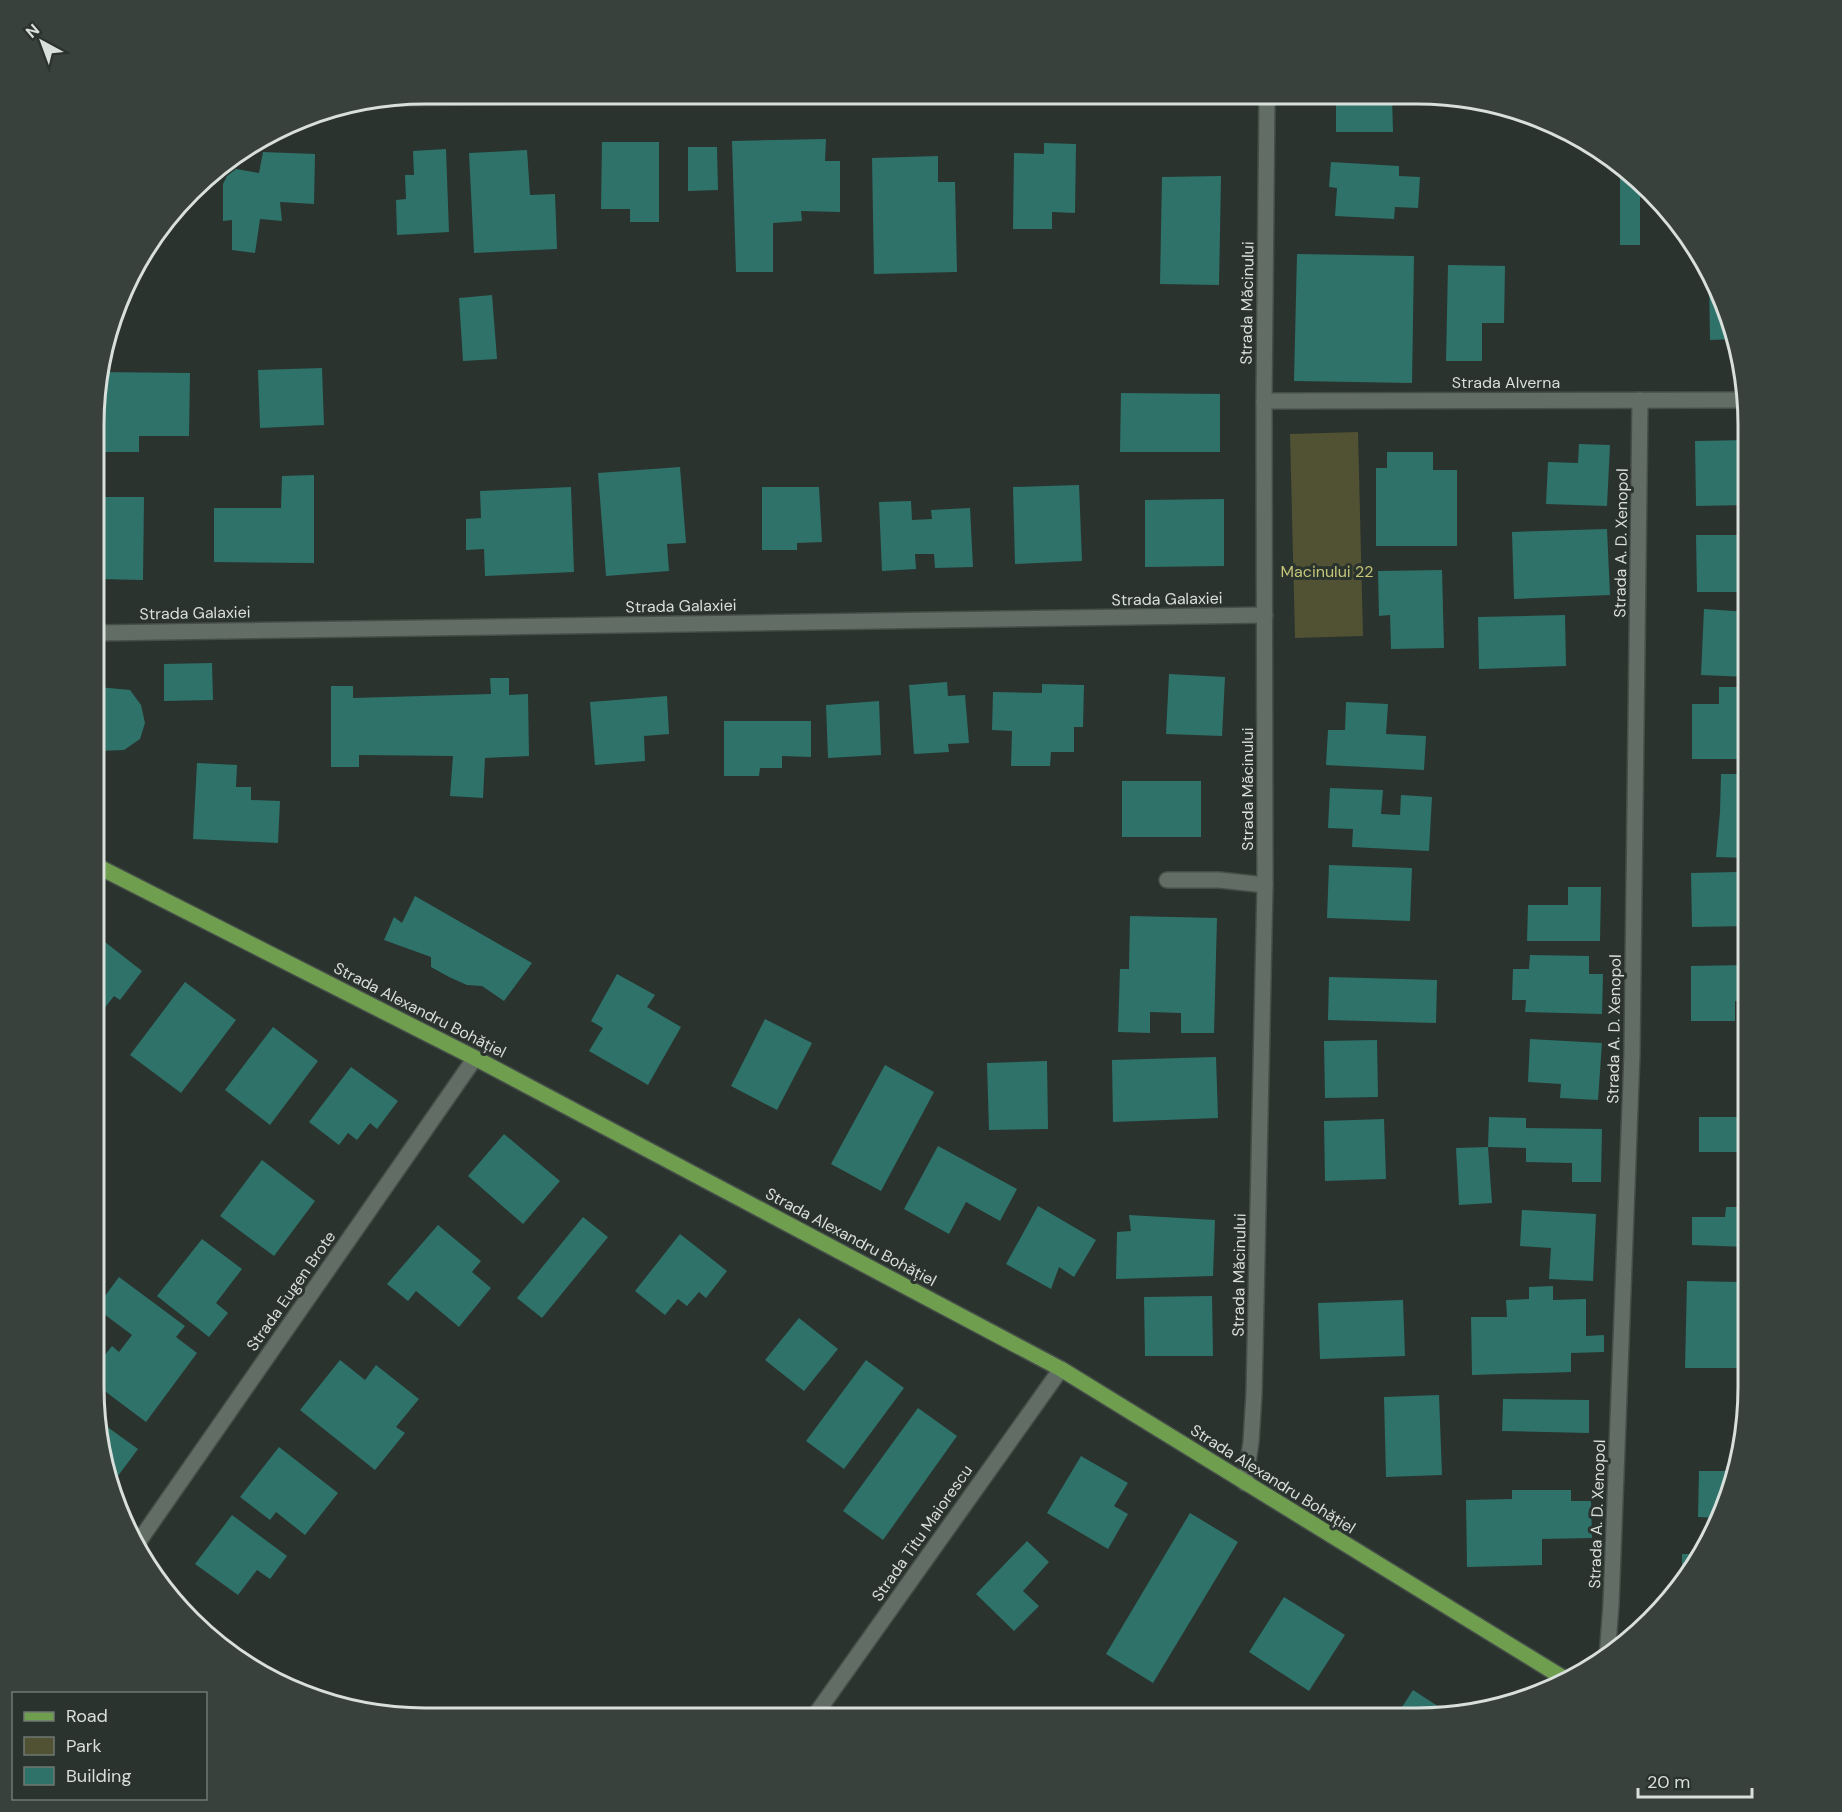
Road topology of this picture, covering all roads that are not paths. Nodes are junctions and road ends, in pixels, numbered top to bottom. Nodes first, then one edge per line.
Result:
1 (1267, 104) edge
2 (1641, 400) junction
3 (1738, 400) edge
4 (1264, 401) junction
5 (1265, 615) junction
6 (104, 633) edge
7 (104, 870) edge
8 (1167, 880) dead end
9 (1264, 885) junction
10 (475, 1058) junction
11 (1061, 1369) junction
12 (1245, 1483) junction
13 (141, 1538) edge
14 (1608, 1646) edge
15 (1559, 1675) edge
16 (820, 1708) edge

1 - 4 street, Strada Măcinului
2 - 3 street, Strada Alverna
2 - 4 street, Strada Alverna
2 - 14 street, Strada A. D. Xenopol
4 - 5 street, Strada Măcinului
5 - 6 street, Strada Galaxiei
5 - 9 street, Strada Măcinului
7 - 10 main road, Strada Alexandru Bohățiel
8 - 9 street
9 - 12 street, Strada Măcinului
10 - 11 main road, Strada Alexandru Bohățiel
10 - 13 street, Strada Eugen Brote
11 - 12 main road, Strada Alexandru Bohățiel
11 - 16 street, Strada Titu Maiorescu
12 - 15 main road, Strada Alexandru Bohățiel

